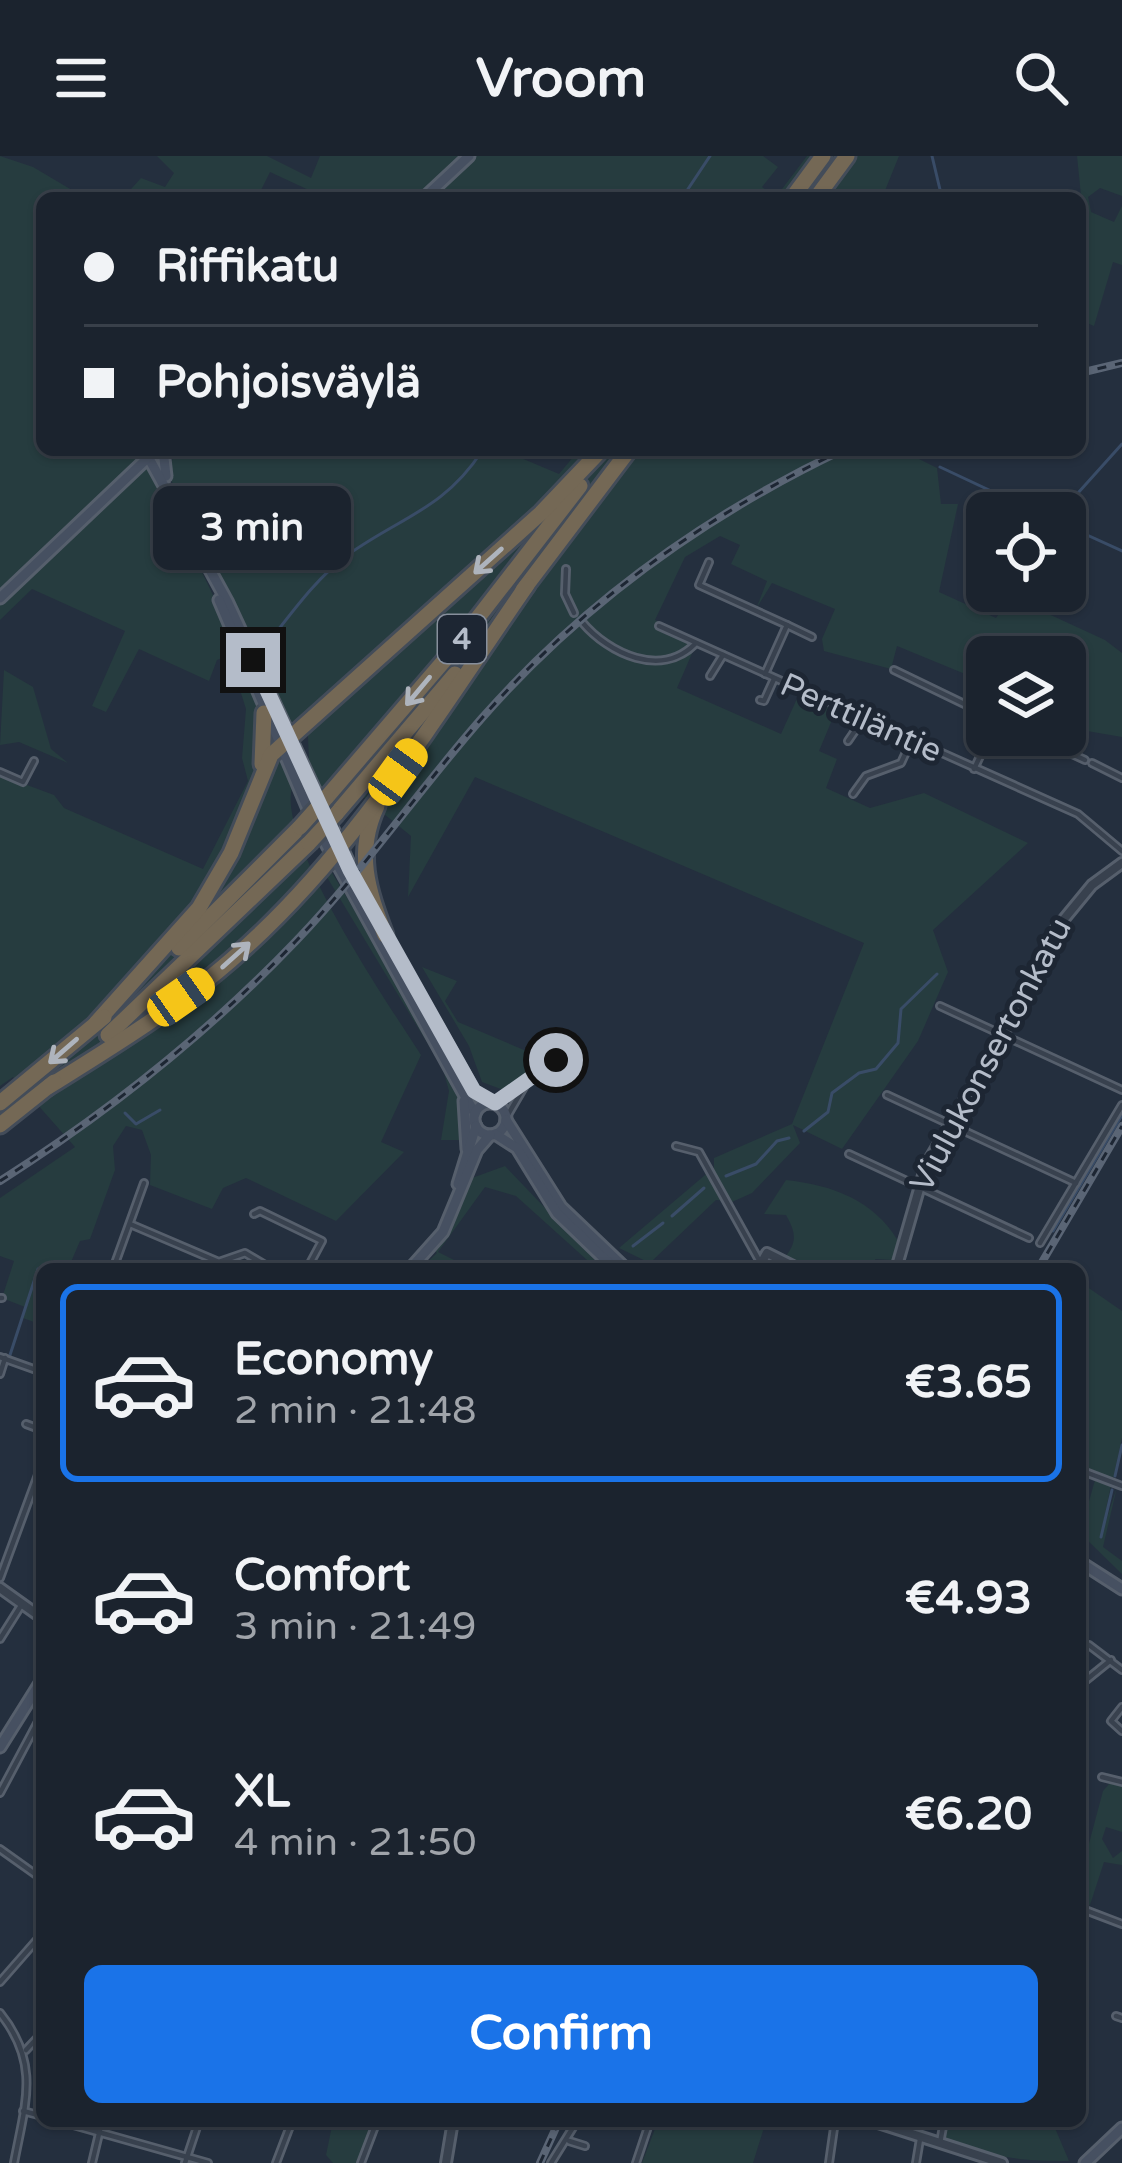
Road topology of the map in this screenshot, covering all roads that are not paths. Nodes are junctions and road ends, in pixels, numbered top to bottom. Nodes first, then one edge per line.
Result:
1 (469, 156) edge
2 (823, 156) edge
3 (848, 156) edge
4 (430, 192) edge
5 (796, 192) edge
6 (821, 192) edge
7 (149, 456) edge
8 (153, 456) edge
9 (154, 456) edge
10 (598, 456) edge
11 (599, 456) edge
12 (624, 456) edge
13 (190, 532) junction
14 (709, 562) dead end
15 (566, 569) dead end
16 (210, 572) junction
17 (527, 585) junction
18 (0, 598) edge
19 (574, 613) dead end
20 (582, 622) dead end
21 (787, 625) junction
22 (659, 626) dead end
23 (812, 637) dead end
24 (695, 644) junction
25 (723, 656) junction
26 (894, 670) dead end
27 (765, 674) junction
28 (710, 676) dead end
29 (774, 679) junction
30 (760, 700) dead end
31 (966, 705) edge
32 (264, 713) junction
33 (863, 719) junction
34 (283, 737) junction
35 (848, 741) dead end
36 (910, 741) junction
37 (980, 756) edge
38 (1075, 756) edge
39 (34, 761) dead end
40 (974, 769) junction
41 (0, 772) edge
42 (398, 772) junction
43 (1122, 778) edge
44 (256, 786) junction
45 (853, 794) dead end
46 (334, 851) junction
47 (1122, 851) edge
48 (1122, 863) edge
49 (385, 935) junction
50 (940, 1006) dead end
51 (96, 1023) junction
52 (1001, 1037) junction
53 (559, 1058) dead end
54 (458, 1078) junction
55 (527, 1081) junction
56 (48, 1088) junction
57 (1122, 1090) edge
58 (887, 1095) dead end
59 (493, 1102) junction
60 (0, 1103) edge
61 (1122, 1105) edge
62 (506, 1119) junction
63 (475, 1120) junction
64 (0, 1125) edge
65 (950, 1125) junction
66 (493, 1135) junction
67 (676, 1146) dead end
68 (849, 1154) dead end
69 (465, 1162) junction
70 (144, 1183) dead end
71 (1076, 1183) junction
72 (916, 1187) junction
73 (254, 1214) dead end
74 (130, 1224) junction
75 (1029, 1238) dead end
76 (1040, 1243) dead end
77 (425, 1253) junction
78 (115, 1263) edge
79 (217, 1263) edge
80 (229, 1263) edge
81 (262, 1263) edge
82 (310, 1263) edge
83 (416, 1263) edge
84 (611, 1263) edge
85 (611, 1263) edge
86 (765, 1263) edge
87 (897, 1263) edge
88 (3, 1358) edge
89 (36, 1370) edge
90 (0, 1374) edge
91 (26, 1424) dead end
92 (36, 1428) edge
93 (1086, 1472) edge
94 (36, 1480) edge
95 (1122, 1486) edge
96 (1086, 1566) edge
97 (0, 1578) edge
98 (1121, 1586) edge
99 (0, 1588) edge
100 (22, 1604) junction
101 (36, 1613) edge
102 (1, 1636) edge
103 (1089, 1645) dead end
104 (1112, 1660) junction
105 (1122, 1670) edge
106 (1086, 1678) edge
107 (36, 1690) edge
108 (1122, 1707) edge
109 (36, 1725) edge
110 (1122, 1730) edge
111 (0, 1747) edge
112 (1102, 1777) dead end
113 (1122, 1782) edge
114 (0, 1792) edge
115 (0, 1850) edge
116 (36, 1875) edge
117 (1086, 1910) edge
118 (1122, 1924) edge
119 (36, 1941) edge
120 (0, 1982) edge
121 (0, 2013) edge
122 (36, 2039) edge
123 (26, 2050) junction
124 (23, 2111) junction
125 (36, 2114) edge
126 (80, 2127) edge
127 (99, 2127) edge
128 (198, 2127) edge
129 (290, 2127) edge
130 (375, 2127) edge
131 (452, 2127) edge
132 (574, 2127) edge
133 (648, 2127) edge
134 (834, 2127) edge
135 (890, 2127) edge
136 (943, 2127) edge
137 (1122, 2128) edge
138 (97, 2132) junction
139 (920, 2137) junction
140 (566, 2141) junction
141 (940, 2144) junction
142 (585, 2146) dead end
143 (185, 2160) edge
144 (1088, 2162) edge
145 (14, 2163) edge
146 (92, 2163) edge
147 (208, 2163) edge
148 (276, 2163) edge
149 (361, 2163) edge
150 (446, 2163) edge
151 (550, 2163) edge
152 (636, 2163) edge
153 (829, 2163) edge
154 (916, 2163) edge
155 (1003, 2163) edge

1 - 4 main road
2 - 5 highway
3 - 6 highway
7 - 18 main road
8 - 13 main road
9 - 13 main road
10 -> 34 highway
11 -> 51 highway, 4, bridge
12 - 17 highway, 4
13 - 16 main road
14 - 21 street
15 - 19 street
16 - 32 main road
16 - 34 main road
17 - 42 highway
17 - 56 highway, 4, bridge
20 - 24 street
21 - 23 street
21 - 27 street
22 - 24 street, Perttiläntie
24 - 25 street, Perttiläntie
25 - 27 street, Perttiläntie
25 - 28 street
26 - 31 street
27 - 29 street, Perttiläntie
29 - 30 street
29 - 33 street, Perttiläntie
32 - 34 main road
32 - 44 highway
33 - 35 street
33 - 36 street, Perttiläntie
34 - 44 highway
34 - 46 main road
36 - 40 street, Perttiläntie
36 - 45 street
37 - 40 street
38 - 43 street
39 - 41 street
40 - 47 street, Perttiläntie
42 - 46 highway
42 - 49 highway
44 - 51 highway
46 - 49 main road
46 - 54 main road
56 -> 46 highway
48 - 52 street, Viulukonsertonkatu
49 - 59 main road
50 - 52 street
51 -> 60 highway, 4
52 - 57 street
52 - 65 street, Viulukonsertonkatu
53 - 55 street
54 - 63 main road
54 - 69 main road
55 - 59 street
55 - 62 street
56 - 64 highway, 4
58 - 65 street
59 - 62 main road
59 - 63 main road
61 - 71 street
62 - 66 main road
62 - 84 main road
63 - 66 main road
63 - 69 main road
65 - 71 street
65 - 72 street, Viulukonsertonkatu
66 - 77 main road
66 - 85 main road
67 - 86 street
68 - 72 street
69 - 77 main road
70 - 74 street
71 - 76 street
72 - 75 street
72 - 87 street, Viulukonsertonkatu
73 - 82 street
74 - 78 street
74 - 79 street
77 - 83 main road
80 - 81 street
88 - 89 street
88 - 90 street
91 - 92 street
93 - 95 street
94 - 97 street
96 - 98 main road
99 - 100 street
100 - 101 street
100 - 102 street
103 - 104 street
104 - 105 street
104 - 106 street
107 - 111 main road
108 - 110 street
109 - 114 street
112 - 113 street
115 - 116 street
117 - 118 street
119 - 120 street
121 - 123 street
122 - 123 street
123 - 124 street
124 - 125 street
124 - 145 street
126 - 138 street
127 - 138 street
128 - 143 street
129 - 148 street
130 - 149 street
131 - 150 street
132 - 140 street
133 - 152 street
134 - 153 street
135 - 139 street
136 - 141 street
137 - 144 main road
138 - 143 street
138 - 146 street
139 - 141 street
139 - 154 street
140 - 142 street
140 - 151 street
141 - 155 street
143 - 147 street

